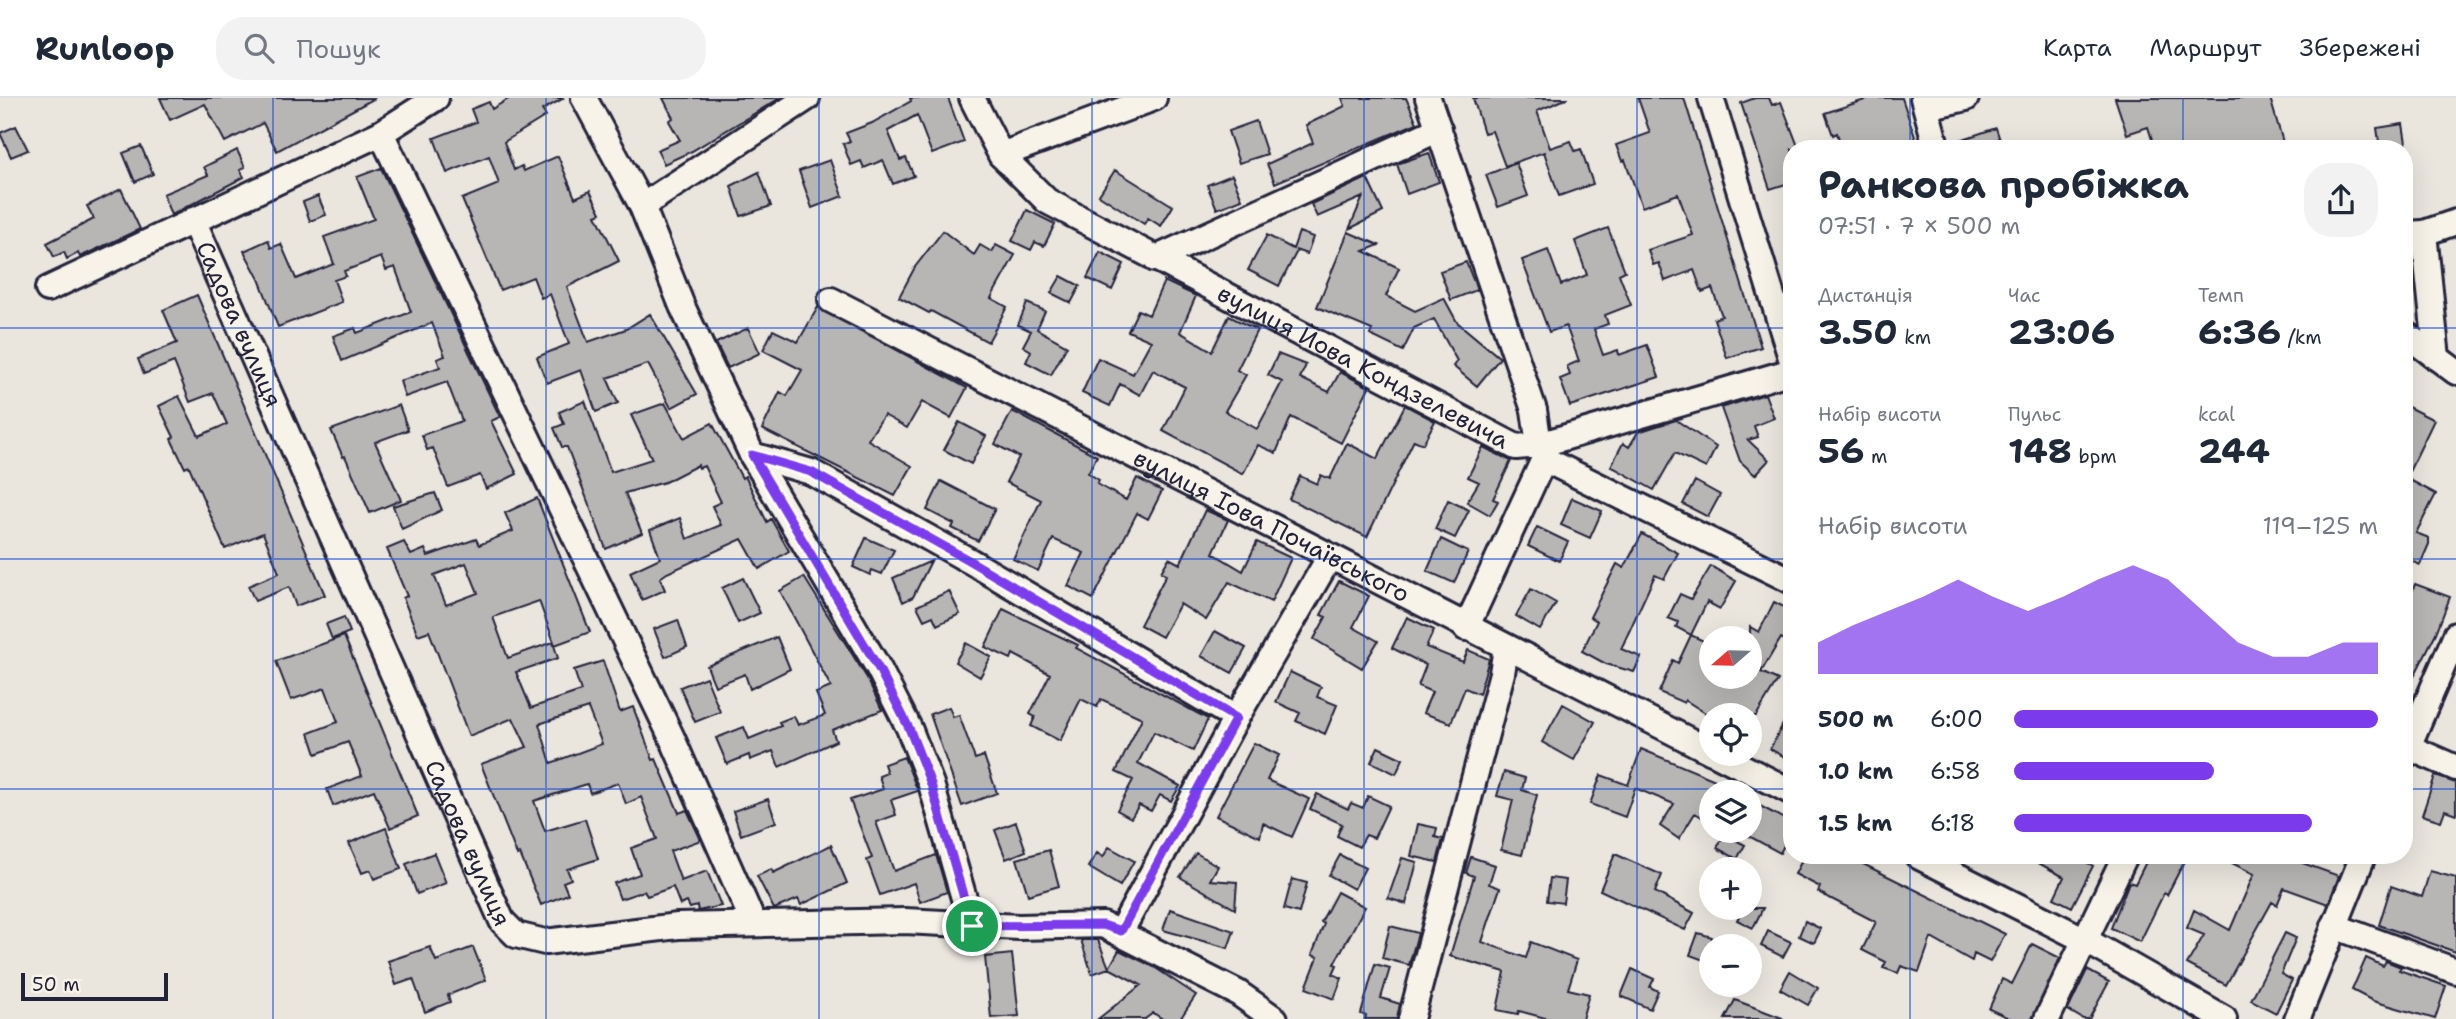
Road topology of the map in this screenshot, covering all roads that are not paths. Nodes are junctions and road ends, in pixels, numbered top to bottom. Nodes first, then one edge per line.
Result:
1 (436, 98) edge
2 (584, 98) edge
3 (807, 98) edge
4 (972, 98) edge
5 (1154, 98) edge
6 (1428, 98) edge
7 (1711, 98) edge
8 (1966, 98) edge
9 (1925, 102) edge
10 (1439, 130) junction
11 (381, 133) junction
12 (1935, 140) edge
13 (1001, 155) junction
14 (642, 206) junction
15 (193, 220) junction
16 (2456, 222) edge
17 (2414, 234) edge
18 (1156, 259) junction
19 (48, 289) dead end
20 (831, 300) dead end
21 (1783, 332) edge
22 (2413, 340) edge
23 (2447, 365) edge
24 (1783, 374) edge
25 (1541, 452) junction
26 (752, 455) junction
27 (1329, 558) junction
28 (1783, 576) edge
29 (1466, 628) junction
30 (2456, 635) edge
31 (1506, 648) junction
32 (1236, 718) junction
33 (2413, 735) edge
34 (1699, 745) edge
35 (2413, 753) edge
36 (1741, 766) edge
37 (2456, 768) edge
38 (1783, 787) edge
39 (1933, 864) edge
40 (2122, 864) edge
41 (2360, 864) edge
42 (754, 924) junction
43 (972, 926) junction
44 (2334, 926) junction
45 (1121, 931) junction
46 (2084, 940) junction
47 (2456, 971) edge
48 (1275, 1019) edge
49 (1411, 1019) edge
50 (2048, 1019) edge
51 (2224, 1019) edge
52 (2297, 1019) edge

1 - 11 street
2 - 14 street
3 - 14 street
4 - 13 street, вулиця Йова Кондзелевича
5 - 13 street
6 - 10 street
7 - 21 street
8 - 9 street
9 - 12 street
10 - 18 street
10 - 25 street
11 - 15 street
11 - 42 street
13 - 18 street, вулиця Йова Кондзелевича
14 - 26 street
15 - 19 street
15 - 42 street, Садова вулиця
16 - 17 street
17 - 23 street
18 - 25 street, вулиця Йова Кондзелевича
20 - 27 street, вулиця Іова Почаївського
22 - 23 street
24 - 25 street
25 - 28 street, вулиця Йова Кондзелевича
25 - 29 street
26 - 32 street
26 - 43 street
27 - 29 street, вулиця Іова Почаївського
27 - 32 street
29 - 31 street, вулиця Іова Почаївського
30 - 33 street
31 - 34 street, вулиця Іова Почаївського
31 - 49 street
32 - 45 street
35 - 37 street
36 - 38 street
39 - 46 street
40 - 46 street
41 - 44 street
42 - 43 street, Садова вулиця
43 - 45 street, Садова вулиця
44 - 47 street
44 - 52 street
45 - 48 street, Садова вулиця
46 - 50 street
46 - 51 street

